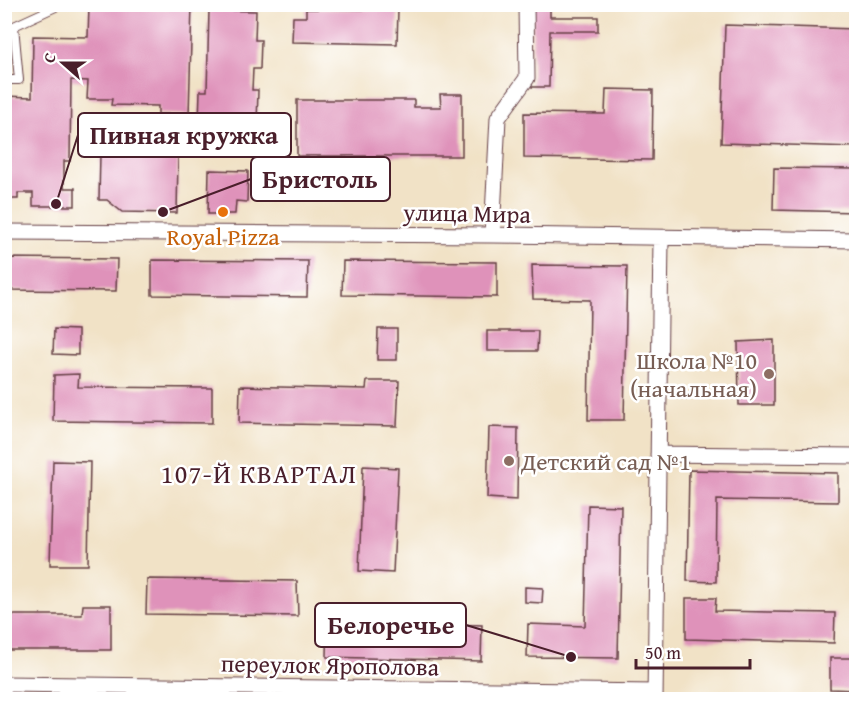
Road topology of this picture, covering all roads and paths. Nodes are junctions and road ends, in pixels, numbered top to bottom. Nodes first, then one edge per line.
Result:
1 (62, 4) edge
2 (526, 4) edge
3 (4, 26) edge
4 (14, 26) junction
5 (4, 80) edge
6 (4, 232) edge
7 (492, 235) junction
8 (661, 238) junction
9 (856, 240) edge
10 (658, 454) junction
11 (856, 456) edge
12 (4, 684) edge
13 (655, 696) edge

1 - 4 lane
2 - 7 street
3 - 4 lane
4 - 5 lane
6 - 7 street, улица Мира
7 - 8 street, улица Мира
8 - 9 street, улица Мира
8 - 10 street
10 - 11 street
10 - 13 street
12 - 13 street, переулок Ярополова

